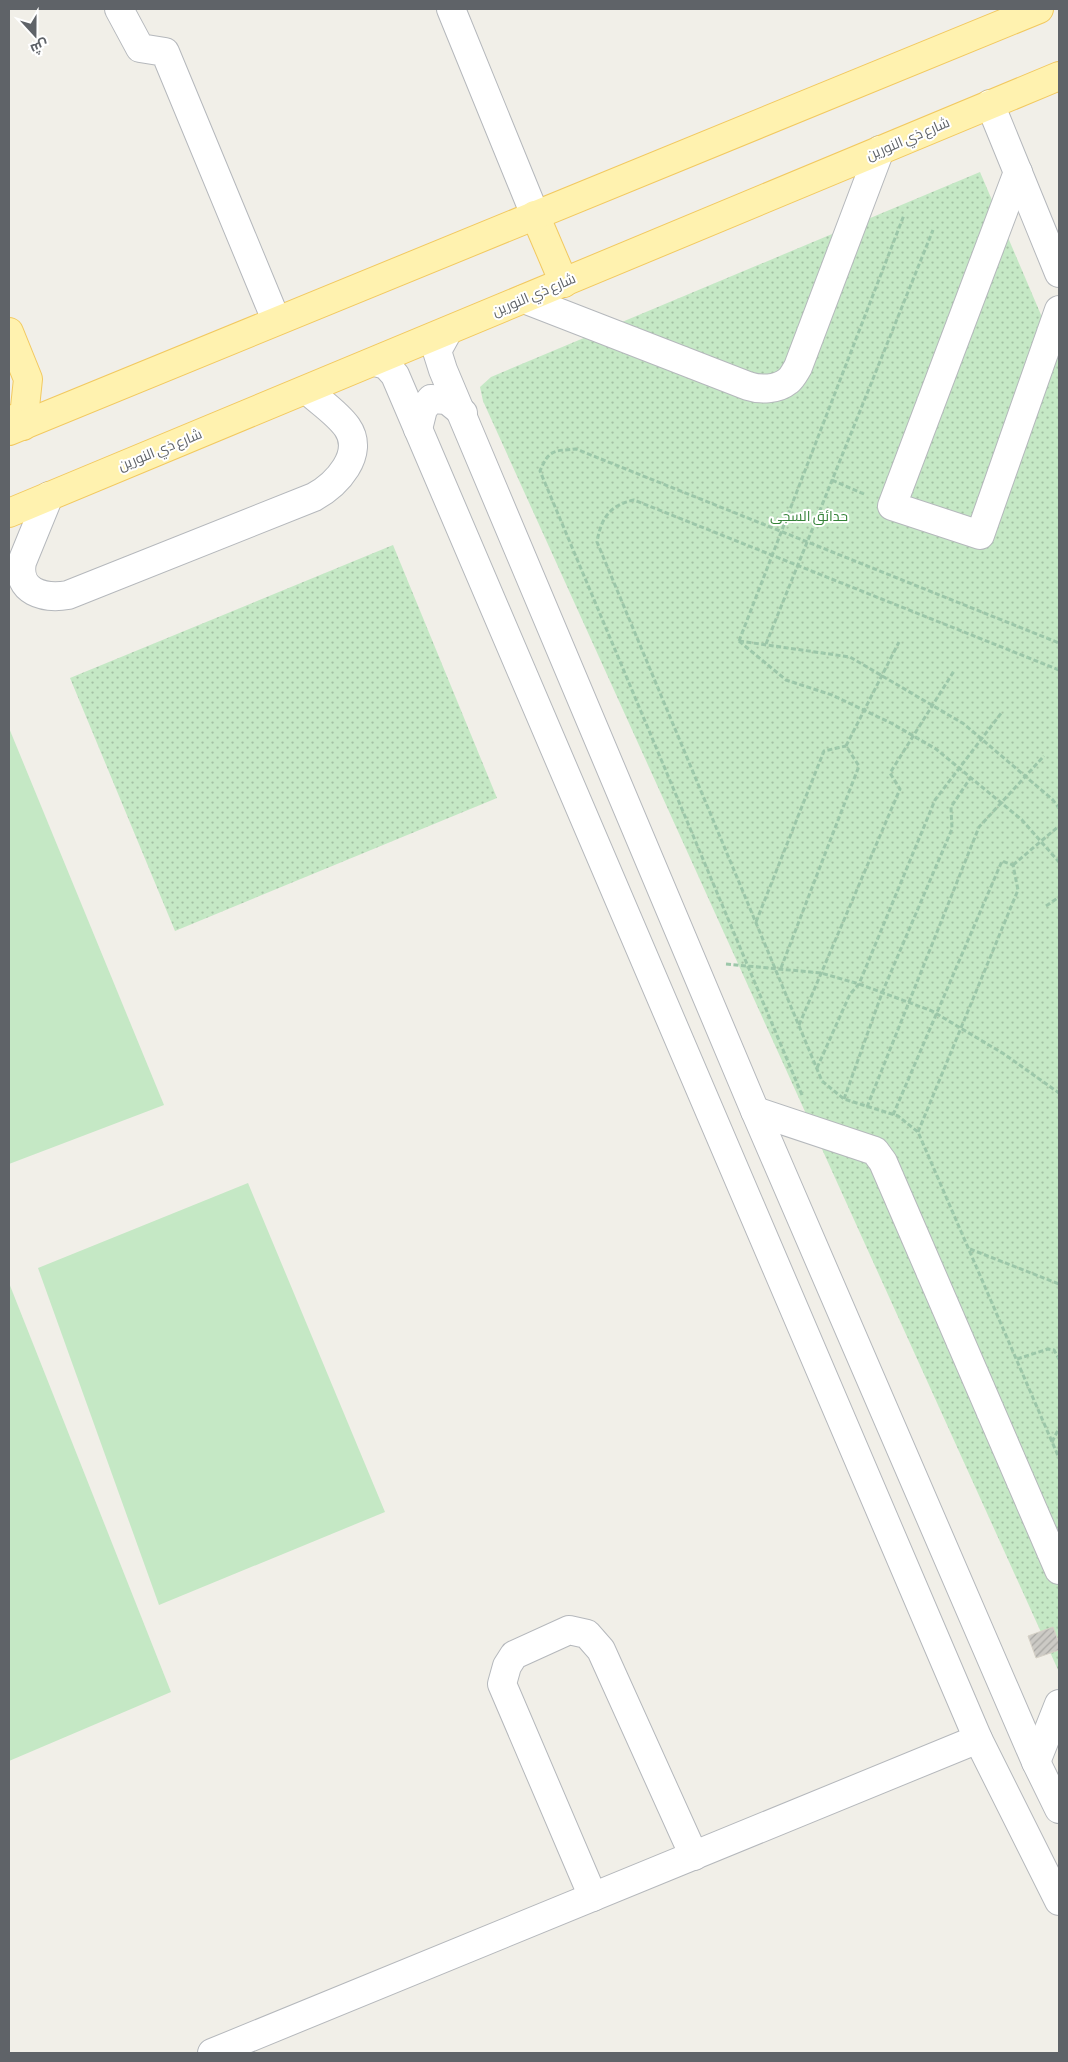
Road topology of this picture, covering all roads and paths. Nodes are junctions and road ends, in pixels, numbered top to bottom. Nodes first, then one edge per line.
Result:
1 (119, 9) edge
2 (451, 9) edge
3 (1030, 10) edge
4 (1059, 76) edge
5 (990, 104) junction
6 (880, 150) junction
7 (1018, 172) junction
8 (535, 215) junction
9 (904, 215) dead end
10 (933, 230) dead end
11 (1059, 272) edge
12 (564, 283) junction
13 (524, 300) junction
14 (1059, 310) edge
15 (276, 320) junction
16 (448, 331) junction
17 (9, 332) edge
18 (375, 362) junction
19 (307, 390) junction
20 (463, 413) junction
21 (13, 425) edge
22 (418, 429) junction
23 (832, 480) junction
24 (49, 496) junction
25 (892, 506) junction
26 (9, 513) edge
27 (781, 532) junction
28 (807, 542) junction
29 (772, 555) junction
30 (798, 565) junction
31 (739, 641) junction
32 (899, 642) dead end
33 (1059, 643) edge
34 (766, 644) junction
35 (1059, 670) edge
36 (954, 671) dead end
37 (882, 675) junction
38 (933, 706) junction
39 (864, 710) junction
40 (1002, 712) dead end
41 (913, 736) junction
42 (982, 739) junction
43 (846, 746) junction
44 (1044, 756) dead end
45 (959, 768) junction
46 (971, 777) junction
47 (1026, 777) junction
48 (1001, 802) junction
49 (1059, 808) edge
50 (1059, 826) edge
51 (1041, 842) junction
52 (1059, 862) edge
53 (1013, 865) junction
54 (1059, 897) edge
55 (1046, 906) dead end
56 (756, 923) junction
57 (693, 962) junction
58 (746, 966) junction
59 (775, 968) junction
60 (781, 968) junction
61 (821, 974) junction
62 (859, 984) junction
63 (882, 992) junction
64 (909, 1002) junction
65 (936, 1013) junction
66 (799, 1025) junction
67 (961, 1028) junction
68 (817, 1068) junction
69 (1059, 1093) edge
70 (807, 1099) dead end
71 (844, 1099) junction
72 (867, 1107) junction
73 (756, 1112) junction
74 (894, 1115) junction
75 (918, 1132) junction
76 (969, 1249) junction
77 (1059, 1284) edge
78 (1016, 1359) junction
79 (1059, 1359) edge
80 (1059, 1428) edge
81 (1052, 1442) junction
82 (1059, 1458) edge
83 (1059, 1570) edge
84 (1059, 1704) edge
85 (978, 1739) junction
86 (1036, 1762) junction
87 (1059, 1809) edge
88 (694, 1856) junction
89 (593, 1897) junction
90 (1059, 1901) edge
91 (212, 2053) edge

1 - 15 street
2 - 8 street
3 - 8 main road
4 - 5 main road, شارع ذي النورين
5 - 6 main road, شارع ذي النورين
5 - 7 street
6 - 12 main road, شارع ذي النورين
6 - 13 street
7 - 11 street
7 - 25 street
8 - 12 main road
8 - 15 main road
9 - 27 path
10 - 23 path
12 - 13 main road, شارع ذي النورين
13 - 16 main road, شارع ذي النورين
14 - 25 street
15 - 21 main road
16 - 18 main road, شارع ذي النورين
16 - 20 street
17 - 21 main road
18 - 19 main road, شارع ذي النورين
18 - 22 street
19 - 24 main road, شارع ذي النورين
19 - 24 street
20 - 22 street
20 - 57 street
22 - 85 street
23 - 25 path
23 - 28 path
24 - 26 main road, شارع ذي النورين
27 - 28 path
27 - 29 path
27 - 58 path
28 - 30 path
28 - 33 path
29 - 30 path
29 - 31 path
29 - 56 path
30 - 34 path
30 - 35 path
31 - 34 path
31 - 39 path
32 - 37 path
34 - 37 path
36 - 38 path
37 - 38 path
37 - 39 path
38 - 41 path
38 - 42 path
39 - 41 path
39 - 43 path
40 - 42 path
41 - 45 path
41 - 61 path
42 - 45 path
42 - 47 path
43 - 56 path
43 - 60 path
44 - 47 path
45 - 46 path
45 - 62 path
46 - 48 path
46 - 63 path
47 - 48 path
47 - 49 path
48 - 51 path
48 - 64 path
50 - 51 path
51 - 52 path
51 - 53 path
53 - 65 path
53 - 67 path
54 - 55 path
56 - 59 path
57 - 58 path
57 - 73 street
58 - 59 path
58 - 70 path
59 - 60 path
59 - 66 path
60 - 61 path
61 - 62 path
61 - 66 path
62 - 63 path
62 - 68 path
63 - 64 path
63 - 71 path
64 - 65 path
64 - 72 path
65 - 67 path
65 - 74 path
66 - 68 path
67 - 69 path
67 - 75 path
68 - 71 path
71 - 72 path
72 - 74 path
73 - 83 street
73 - 86 street
74 - 75 path
75 - 76 path
76 - 77 path
76 - 78 path
78 - 79 path
78 - 81 path
80 - 81 path
81 - 82 path
84 - 86 street
85 - 88 street
85 - 90 street
86 - 87 street
88 - 89 street
88 - 89 street
89 - 91 street

